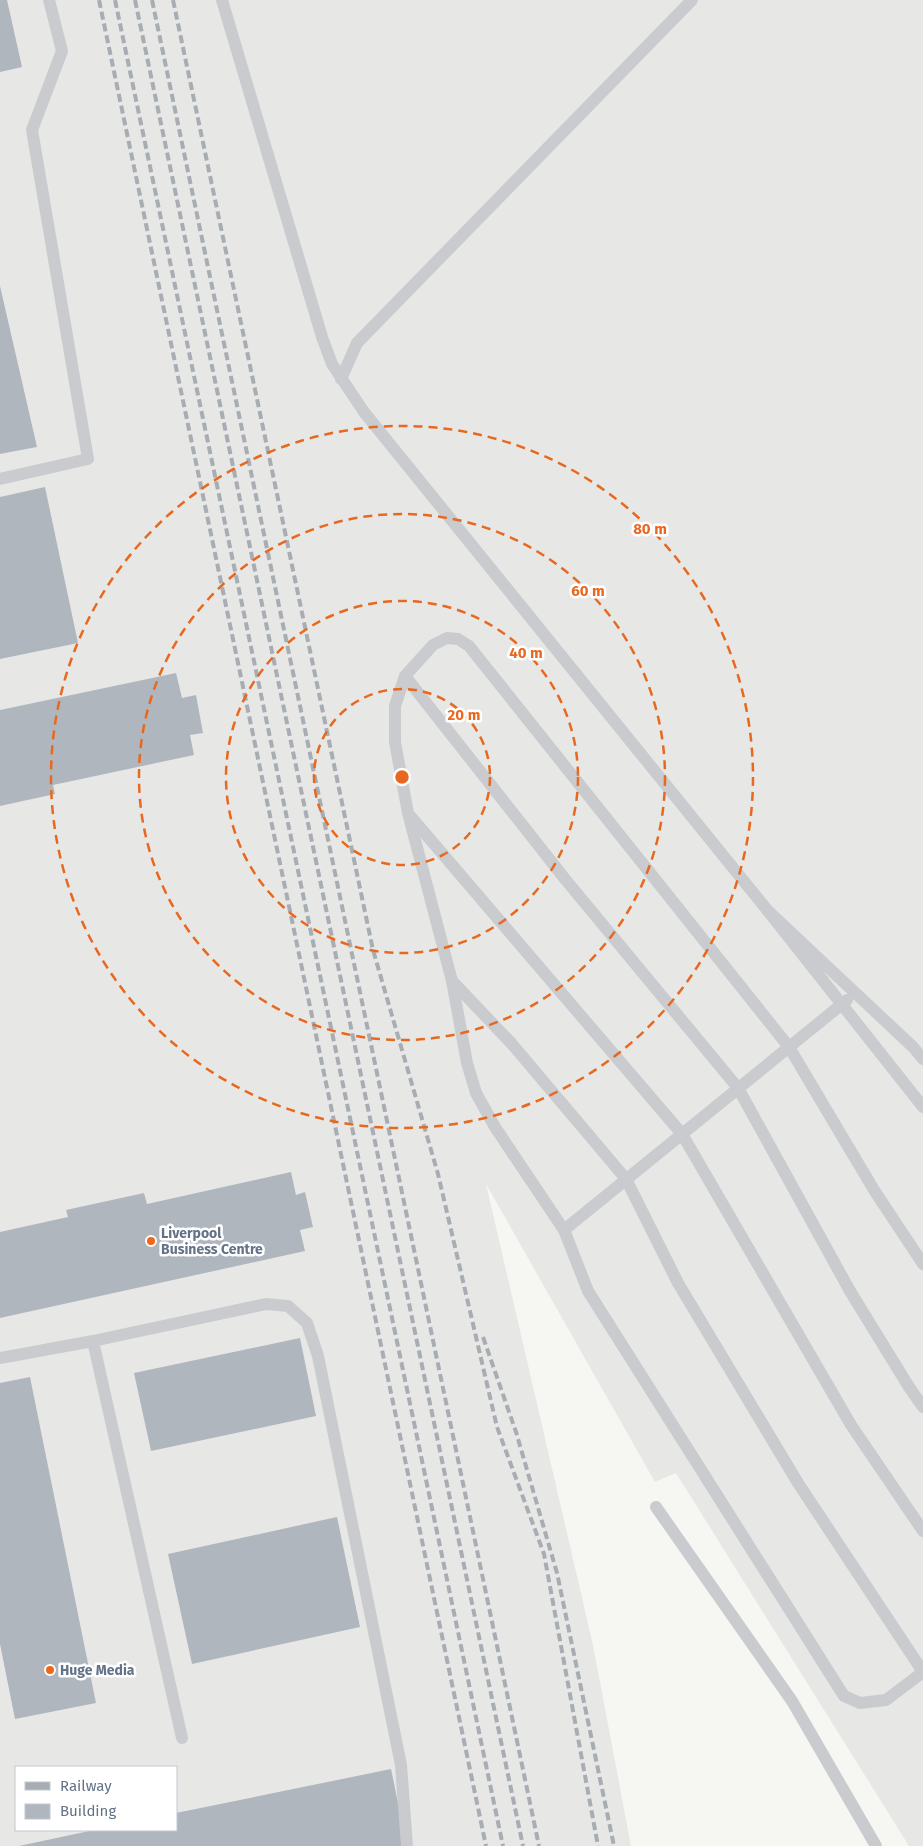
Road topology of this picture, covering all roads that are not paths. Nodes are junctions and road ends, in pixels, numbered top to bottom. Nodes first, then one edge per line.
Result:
1 (49, 0) edge
2 (222, 0) edge
3 (692, 0) edge
4 (341, 379) junction
5 (0, 478) edge
6 (405, 676) junction
7 (408, 813) junction
8 (768, 911) junction
9 (452, 981) junction
10 (856, 994) junction
11 (842, 1004) junction
12 (789, 1047) junction
13 (923, 1059) edge
14 (738, 1088) junction
15 (923, 1107) edge
16 (682, 1134) junction
17 (626, 1179) junction
18 (564, 1230) junction
19 (923, 1264) edge
20 (93, 1341) junction
21 (0, 1358) edge
22 (923, 1407) edge
23 (656, 1507) dead end
24 (923, 1531) edge
25 (923, 1672) edge
26 (182, 1738) dead end
27 (407, 1846) edge
28 (876, 1846) edge

1 - 5 lane
2 - 4 lane
3 - 4 lane
4 - 8 lane
6 - 7 lane
6 - 12 lane
6 - 14 lane
7 - 9 lane
7 - 16 lane
8 - 10 lane
8 - 11 lane
9 - 17 lane
9 - 18 lane
10 - 11 lane
10 - 13 lane
11 - 12 lane
11 - 15 lane
12 - 14 lane
12 - 19 lane
14 - 16 lane
14 - 22 lane
16 - 17 lane
16 - 24 lane
17 - 18 lane
17 - 25 lane
18 - 25 lane
20 - 21 lane
20 - 26 lane
20 - 27 lane
23 - 28 lane

